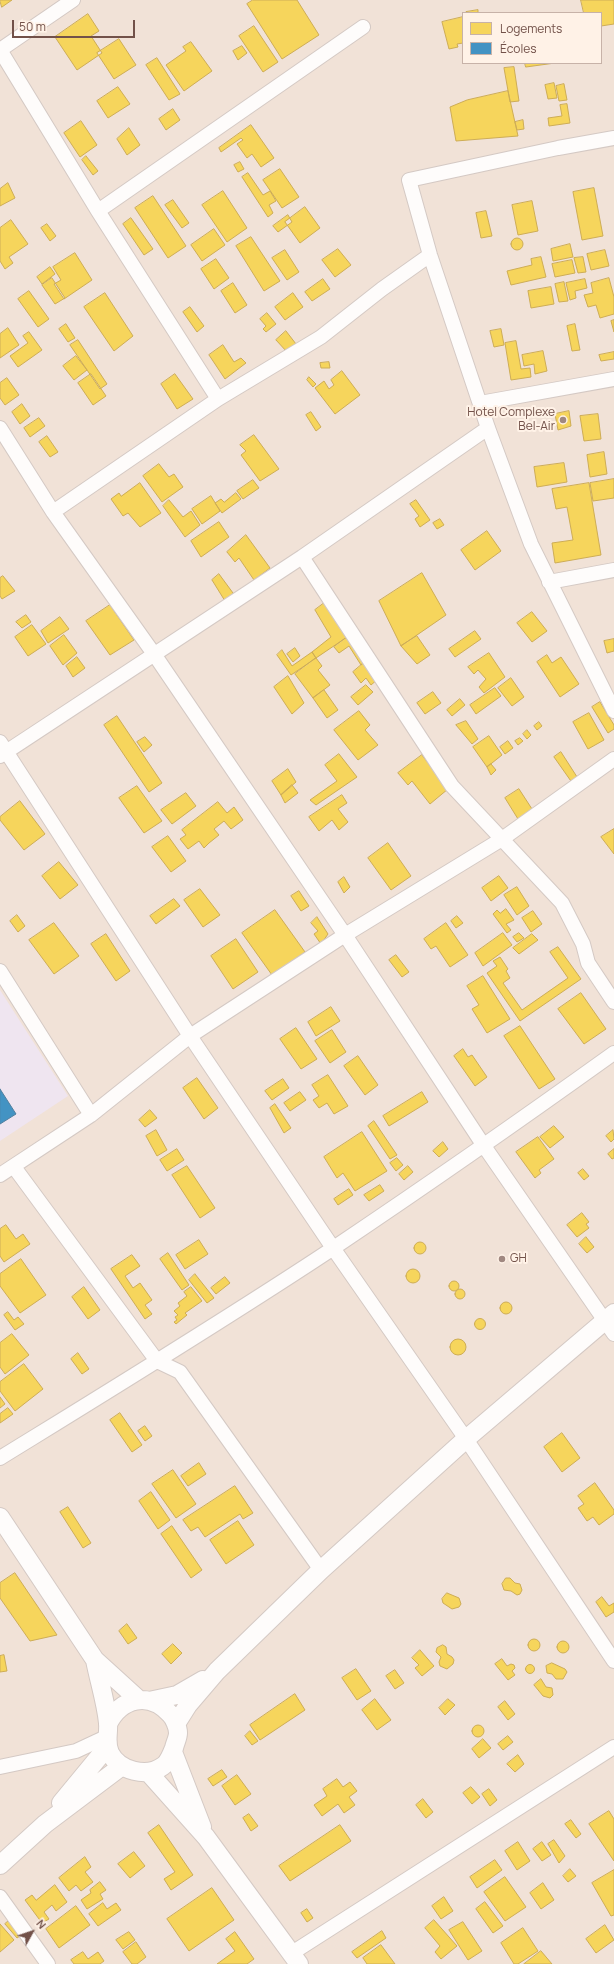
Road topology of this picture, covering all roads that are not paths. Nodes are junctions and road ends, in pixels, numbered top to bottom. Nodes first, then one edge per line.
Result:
1 (73, 0) edge
2 (364, 27) dead end
3 (0, 50) edge
4 (614, 138) edge
5 (98, 212) junction
6 (430, 255) junction
7 (614, 379) edge
8 (218, 399) junction
9 (480, 403) junction
10 (0, 428) edge
11 (488, 428) junction
12 (53, 512) junction
13 (302, 557) junction
14 (614, 570) edge
15 (549, 582) junction
16 (154, 654) junction
17 (614, 711) edge
18 (2, 750) edge
19 (614, 760) edge
20 (502, 839) junction
21 (345, 935) junction
22 (0, 971) edge
23 (614, 1002) edge
24 (190, 1036) junction
25 (614, 1053) edge
26 (91, 1115) junction
27 (484, 1146) junction
28 (14, 1167) junction
29 (0, 1175) edge
30 (334, 1248) junction
31 (611, 1322) edge
32 (157, 1361) junction
33 (466, 1439) junction
34 (0, 1458) edge
35 (0, 1517) edge
36 (321, 1570) junction
37 (95, 1660) junction
38 (614, 1661) edge
39 (217, 1671) junction
40 (144, 1700) junction
41 (176, 1724) junction
42 (107, 1736) junction
43 (614, 1747) edge
44 (173, 1752) junction
45 (122, 1766) junction
46 (0, 1767) edge
47 (148, 1772) junction
48 (45, 1824) junction
49 (206, 1837) junction
50 (0, 1865) edge
51 (0, 1897) edge
52 (296, 1958) edge
53 (48, 1964) edge

1 - 3 street
2 - 5 street
3 - 5 street
4 - 6 street
5 - 8 street
6 - 8 street
6 - 9 street
7 - 9 street
8 - 12 street
9 - 11 street
10 - 12 street
11 - 13 street
11 - 15 street
12 - 16 street
13 - 16 street
13 - 20 street
14 - 15 street
15 - 17 street
16 - 18 street
16 - 21 street
18 - 24 street
19 - 20 street
20 - 21 street
20 - 23 street
21 - 24 street
21 - 27 street
22 - 26 street
24 - 26 street
24 - 30 street
25 - 27 street
26 - 28 street
27 - 30 street
27 - 31 street
28 - 29 street
28 - 32 street
30 - 32 street
30 - 33 street
31 - 33 street
32 - 34 street
32 - 36 street
33 - 36 street
33 - 38 street
35 - 37 street
36 - 39 street
37 - 40 street
37 - 42 street
39 - 40 street
39 - 41 street
40 - 41 street
40 - 42 street
41 - 44 street
42 - 45 street
42 - 46 street
42 - 48 street
43 - 52 street
44 - 47 street
44 - 49 street
45 - 47 street
45 - 48 street
47 - 49 street
48 - 50 street
49 - 52 street
51 - 53 street

